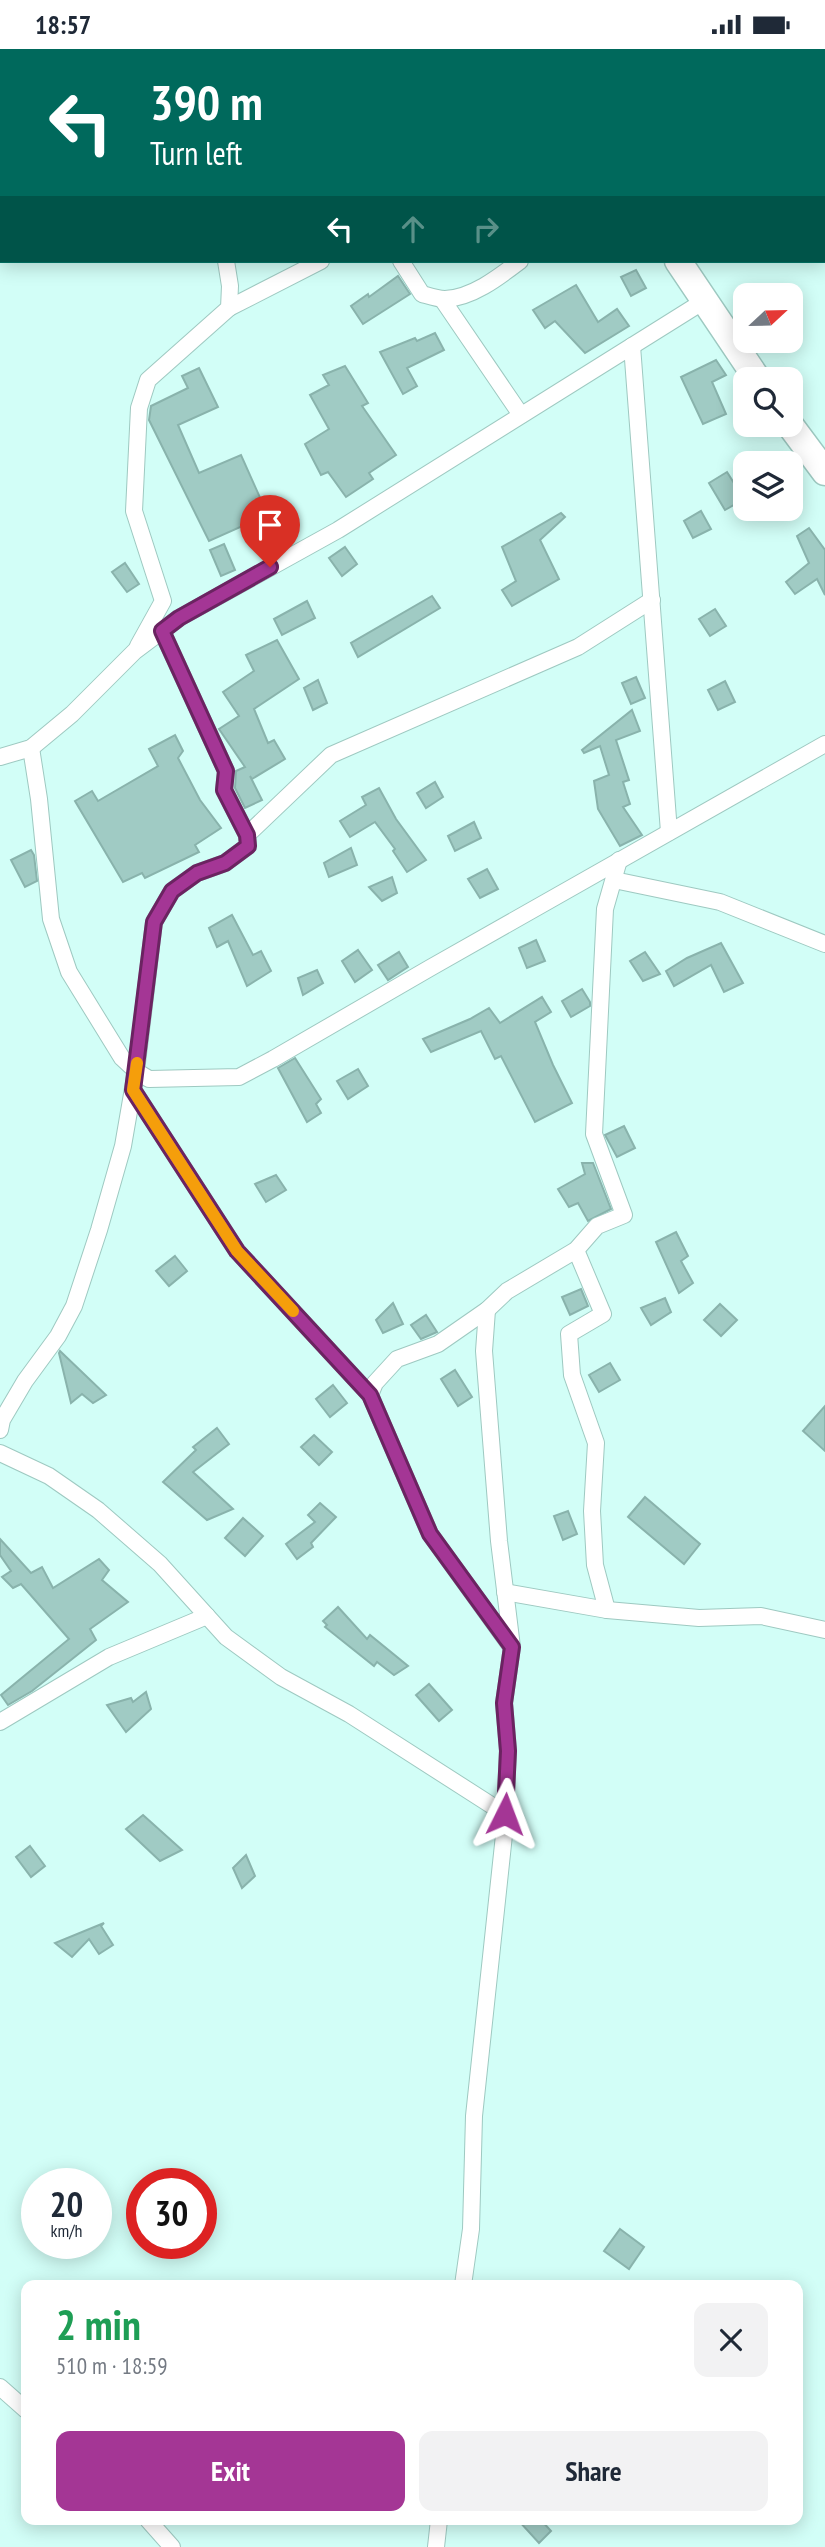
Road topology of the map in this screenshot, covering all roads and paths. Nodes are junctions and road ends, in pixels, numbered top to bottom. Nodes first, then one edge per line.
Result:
1 (226, 263) edge
2 (317, 263) edge
3 (402, 263) edge
4 (517, 263) edge
5 (679, 263) edge
6 (442, 299) junction
7 (705, 301) junction
8 (229, 308) junction
9 (632, 346) junction
10 (749, 367) edge
11 (521, 415) junction
12 (799, 437) edge
13 (825, 472) edge
14 (652, 600) junction
15 (162, 631) junction
16 (135, 651) junction
17 (825, 744) edge
18 (31, 748) junction
19 (0, 757) edge
20 (669, 832) junction
21 (247, 835) junction
22 (620, 860) junction
23 (614, 880) junction
24 (825, 944) edge
25 (136, 1072) junction
26 (133, 1090) junction
27 (576, 1250) junction
28 (487, 1310) junction
29 (370, 1395) junction
30 (0, 1430) edge
31 (0, 1453) edge
32 (505, 1592) junction
33 (607, 1610) junction
34 (207, 1616) junction
35 (825, 1630) edge
36 (512, 1647) junction
37 (0, 1722) edge
38 (505, 1814) junction
39 (464, 2280) edge
40 (0, 2387) edge
41 (21, 2406) edge
42 (152, 2525) edge
43 (438, 2525) edge
44 (172, 2547) edge
45 (436, 2547) edge

1 - 8 street
2 - 8 street
3 - 6 street
4 - 6 street
5 - 7 main road
6 - 11 street
7 - 9 street
7 - 10 main road
8 - 16 street
9 - 11 street
9 - 14 street
11 - 15 street
12 - 13 main road
14 - 20 street
14 - 21 street
15 - 16 street
15 - 21 street
16 - 18 street
17 - 20 street
18 - 19 street
18 - 25 street
20 - 22 street
21 - 25 street
22 - 23 street
22 - 25 street
23 - 24 street
23 - 27 street
25 - 26 street
26 - 29 street
26 - 30 street
27 - 28 street
27 - 33 street
28 - 29 street
28 - 32 street
29 - 36 street
31 - 34 street
32 - 33 street
32 - 36 street
33 - 35 street
34 - 37 street
34 - 38 street
36 - 38 street
38 - 39 street
40 - 41 street
42 - 44 street
43 - 45 street

